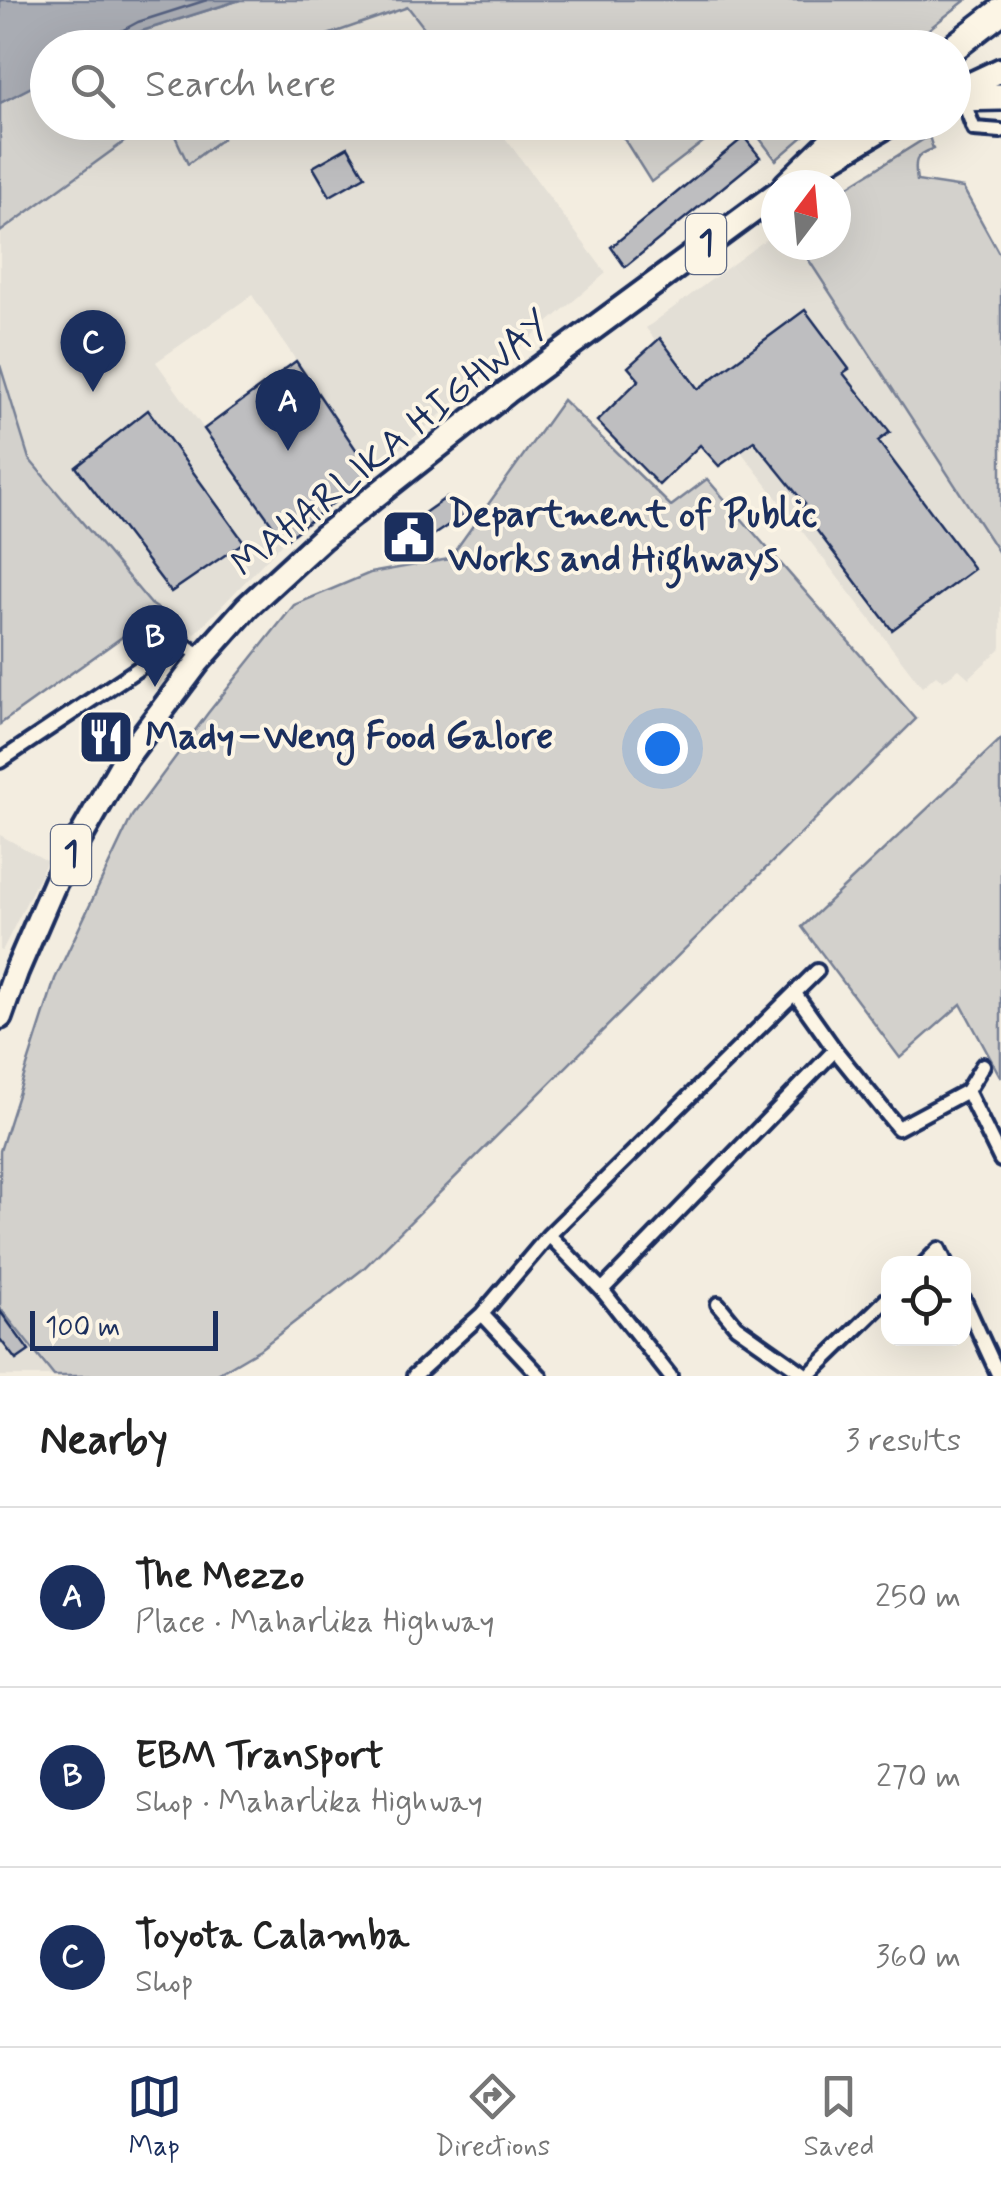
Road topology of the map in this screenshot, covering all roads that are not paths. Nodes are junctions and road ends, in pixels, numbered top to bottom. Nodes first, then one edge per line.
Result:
1 (1001, 11) edge
2 (971, 34) edge
3 (1001, 70) edge
4 (971, 87) edge
5 (971, 96) edge
6 (1001, 97) edge
7 (971, 123) edge
8 (1001, 131) edge
9 (834, 140) edge
10 (863, 140) edge
11 (803, 170) edge
12 (813, 170) edge
13 (761, 205) edge
14 (204, 656) junction
15 (0, 761) edge
16 (817, 971) dead end
17 (796, 995) junction
18 (0, 1018) edge
19 (835, 1050) junction
20 (982, 1065) dead end
21 (967, 1091) junction
22 (1001, 1160) edge
23 (548, 1235) junction
24 (602, 1290) junction
25 (718, 1304) dead end
26 (881, 1305) edge
27 (482, 1314) junction
28 (971, 1315) edge
29 (414, 1376) edge
30 (540, 1376) edge
31 (670, 1376) edge
32 (808, 1376) edge
33 (999, 1376) edge

1 - 2 highway
3 - 4 highway
5 - 6 highway
7 - 8 street
9 - 11 highway
10 - 12 highway
13 - 14 highway, MAHARLIKA HIGHWAY / 1
14 - 15 street
14 - 18 highway, MAHARLIKA HIGHWAY / 1
16 - 17 street
17 - 19 street
17 - 23 street
19 - 21 street
19 - 24 street
20 - 21 street
21 - 22 street
23 - 24 street
23 - 27 street
24 - 31 street
25 - 32 street
26 - 32 street
27 - 29 street
27 - 30 street
28 - 33 street

